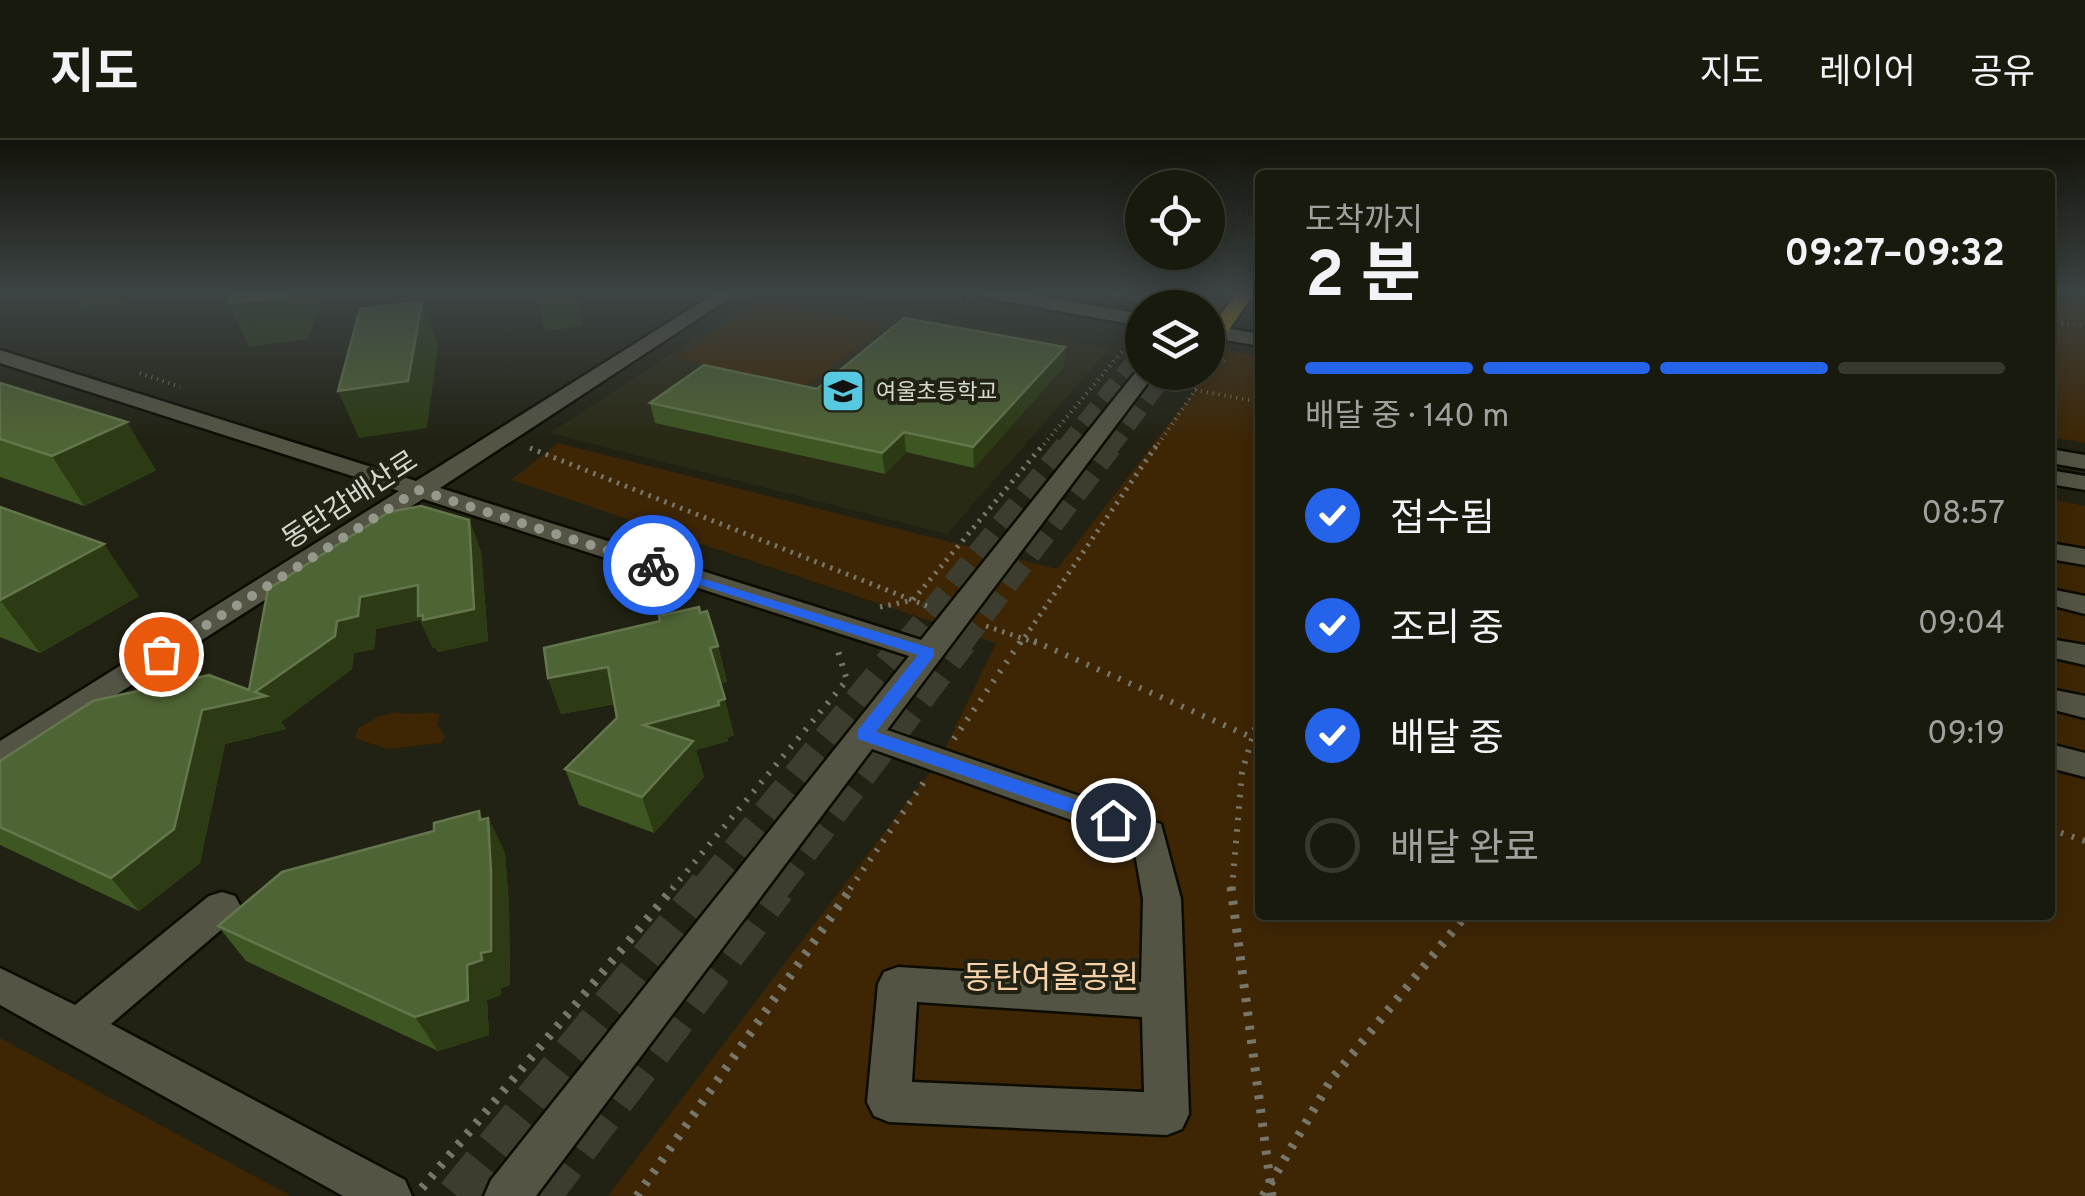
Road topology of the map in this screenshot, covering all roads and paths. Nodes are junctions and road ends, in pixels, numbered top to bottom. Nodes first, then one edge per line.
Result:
1 (652, 341) edge
2 (0, 356) edge
3 (134, 371) dead end
4 (1125, 371) edge
5 (1125, 374) edge
6 (1196, 390) dead end
7 (186, 391) dead end
8 (1255, 401) edge
9 (540, 436) dead end
10 (524, 446) joint
11 (2055, 457) edge
12 (2085, 462) edge
13 (2055, 478) edge
14 (2085, 483) edge
15 (418, 490) junction
16 (2055, 552) edge
17 (2085, 558) edge
18 (2055, 599) edge
19 (913, 600) junction
20 (2085, 604) edge
21 (876, 607) dead end
22 (956, 617) junction
23 (836, 649) dead end
24 (2055, 649) edge
25 (928, 652) junction
26 (2085, 656) edge
27 (2055, 700) edge
28 (2085, 707) edge
29 (864, 734) junction
30 (1255, 740) edge
31 (1255, 742) edge
32 (0, 757) edge
33 (2055, 757) edge
34 (2085, 764) edge
35 (2055, 831) edge
36 (2085, 841) edge
37 (222, 907) dead end
38 (1462, 920) edge
39 (0, 985) edge
40 (1161, 1001) junction
41 (78, 1028) junction
42 (1268, 1193) edge
43 (389, 1196) edge
44 (416, 1196) edge
45 (506, 1196) edge

1 - 15 street, 동탄감배산로
2 - 15 street
3 - 7 path
4 - 19 path
5 - 22 street
6 - 8 path
9 - 10 path
10 - 19 path
11 - 12 street
13 - 14 street
15 - 25 street
15 - 32 street, 동탄감배산로
16 - 17 street
18 - 20 street
19 - 21 path
19 - 22 path
22 - 25 street
22 - 30 path
23 - 44 path
24 - 26 street
25 - 29 street
27 - 28 street
29 - 40 street
29 - 45 street
31 - 42 path
33 - 34 street
35 - 36 path
37 - 41 street
38 - 42 path
39 - 41 street
40 - 40 street
41 - 43 street

